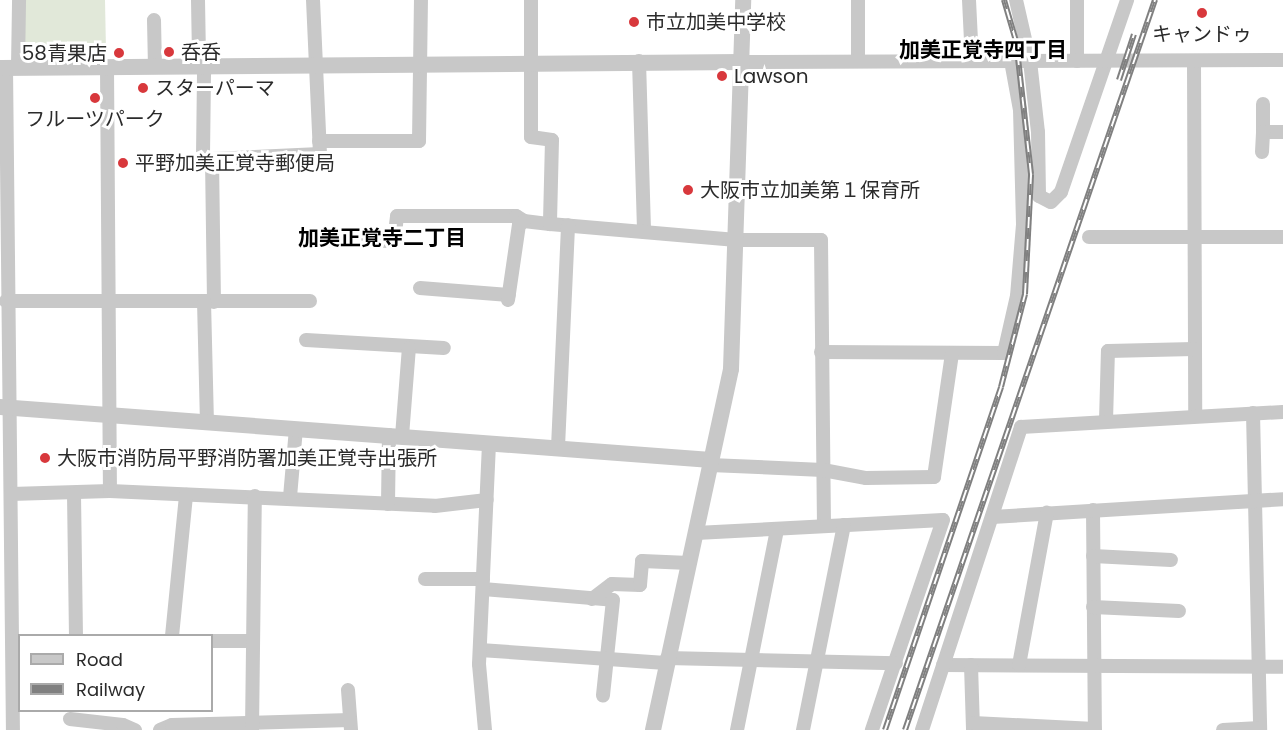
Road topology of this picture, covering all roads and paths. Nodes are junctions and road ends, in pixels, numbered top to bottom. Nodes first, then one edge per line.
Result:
1 (19, 0) edge
2 (198, 0) edge
3 (313, 0) edge
4 (421, 0) edge
5 (531, 0) edge
6 (743, 0) edge
7 (858, 0) edge
8 (969, 0) edge
9 (1016, 0) edge
10 (1077, 0) edge
11 (1127, 0) edge
12 (154, 20) dead end
13 (858, 60) junction
14 (1283, 60) edge
15 (639, 61) junction
16 (972, 61) junction
17 (1011, 61) junction
18 (1030, 61) junction
19 (1077, 61) junction
20 (1106, 61) junction
21 (1194, 61) junction
22 (742, 62) junction
23 (531, 63) junction
24 (422, 64) junction
25 (201, 66) junction
26 (313, 66) junction
27 (8, 67) edge
28 (107, 67) junction
29 (154, 67) junction
30 (1263, 104) dead end
31 (1263, 132) junction
32 (1283, 132) edge
33 (318, 141) junction
34 (1262, 152) dead end
35 (212, 159) junction
36 (524, 221) junction
37 (550, 224) junction
38 (568, 225) junction
39 (644, 232) junction
40 (1089, 237) dead end
41 (1194, 237) junction
42 (1283, 237) edge
43 (317, 240) dead end
44 (736, 240) junction
45 (420, 288) dead end
46 (108, 301) junction
47 (6, 302) junction
48 (209, 302) junction
49 (310, 302) dead end
50 (306, 340) dead end
51 (409, 348) junction
52 (444, 348) dead end
53 (1194, 349) junction
54 (821, 352) junction
55 (952, 353) junction
56 (4, 407) edge
57 (1283, 412) edge
58 (1253, 413) junction
59 (106, 415) junction
60 (1195, 415) junction
61 (1106, 421) junction
62 (207, 422) junction
63 (296, 429) junction
64 (395, 436) junction
65 (489, 443) junction
66 (558, 447) junction
67 (711, 463) junction
68 (823, 470) junction
69 (110, 491) junction
70 (11, 494) junction
71 (74, 494) junction
72 (186, 495) junction
73 (255, 496) junction
74 (290, 497) junction
75 (1283, 499) edge
76 (487, 500) junction
77 (1256, 501) junction
78 (388, 504) junction
79 (1093, 510) junction
80 (1047, 513) junction
81 (992, 517) junction
82 (844, 525) junction
83 (824, 526) junction
84 (777, 530) junction
85 (696, 533) junction
86 (1093, 556) junction
87 (1171, 560) dead end
88 (689, 563) junction
89 (425, 579) dead end
90 (483, 584) junction
91 (592, 599) junction
92 (1093, 608) junction
93 (1179, 611) dead end
94 (76, 634) edge
95 (172, 634) edge
96 (213, 641) edge
97 (253, 641) junction
98 (480, 650) junction
99 (606, 658) junction
100 (751, 658) junction
101 (817, 659) junction
102 (667, 660) junction
103 (896, 663) junction
104 (1019, 664) junction
105 (1092, 664) junction
106 (943, 665) junction
107 (971, 665) junction
108 (1259, 666) junction
109 (1283, 667) edge
110 (348, 690) dead end
111 (603, 695) dead end
112 (70, 720) edge
113 (128, 722) edge
114 (350, 725) edge
115 (252, 727) edge
116 (973, 727) edge
117 (1095, 729) edge
118 (1260, 729) edge
119 (13, 730) edge
120 (160, 730) edge
121 (485, 730) edge
122 (653, 730) edge
123 (737, 730) edge
124 (803, 730) edge
125 (872, 730) edge
126 (922, 730) edge
127 (1222, 730) edge

1 - 27 street
2 - 25 street
3 - 26 street
4 - 24 street
5 - 23 street
6 - 22 street
7 - 13 street
8 - 16 street
9 - 18 street
10 - 19 street
11 - 20 street
12 - 29 street
13 - 16 street
13 - 22 street
14 - 21 street
15 - 22 street
15 - 23 street
15 - 39 street
16 - 17 street
17 - 18 street
17 - 55 street
18 - 19 street
18 - 20 street
19 - 20 street
20 - 21 street
21 - 41 street
22 - 44 street
23 - 24 street
23 - 37 street
24 - 26 street
24 - 33 street
25 - 26 street
25 - 29 street
25 - 35 street
26 - 33 street
27 - 28 street
27 - 47 street
28 - 29 street
28 - 46 street
30 - 31 street
31 - 32 street
31 - 34 street
33 - 35 street
35 - 48 street
36 - 37 street
36 - 43 street
36 - 45 street
37 - 38 street
38 - 39 street
38 - 66 street
39 - 44 street
40 - 41 street
41 - 42 street
41 - 53 street
44 - 54 street
44 - 67 street
46 - 47 street
46 - 48 street
46 - 59 street
47 - 56 street
48 - 49 street
48 - 62 street
50 - 51 street
51 - 52 street
51 - 64 street
53 - 60 street
53 - 61 street
54 - 55 street
54 - 68 street
55 - 68 street
56 - 59 street
56 - 70 street
57 - 58 street
58 - 60 street
58 - 77 street
59 - 62 street
59 - 69 street
60 - 61 street
61 - 81 street
62 - 63 street
63 - 64 street
63 - 74 street
64 - 65 street
64 - 78 street
65 - 66 street
65 - 76 street
66 - 67 street
67 - 68 street
67 - 85 street
68 - 83 street
69 - 71 street
69 - 72 street
70 - 71 street
70 - 119 street
71 - 94 street
72 - 73 street
72 - 95 street
73 - 74 street
73 - 97 street
74 - 78 street
75 - 77 street
76 - 78 street
76 - 90 street
77 - 79 street
77 - 108 street
79 - 80 street
79 - 86 street
80 - 81 street
80 - 104 street
81 - 106 street
82 - 83 street
82 - 101 street
82 - 103 street
83 - 84 street
84 - 85 street
84 - 100 street
85 - 88 street
86 - 87 street
86 - 92 street
88 - 91 street
88 - 102 street
89 - 90 street
90 - 91 street
90 - 98 street
91 - 99 street
92 - 93 street
92 - 105 street
96 - 97 street
97 - 115 street
98 - 99 street
98 - 121 street
99 - 102 street
99 - 111 street
100 - 101 street
100 - 102 street
100 - 123 street
101 - 103 street
101 - 124 street
102 - 122 street
103 - 125 street
104 - 105 street
104 - 107 street
105 - 108 street
105 - 117 street
106 - 107 street
106 - 126 street
107 - 116 street
108 - 109 street
108 - 118 street
110 - 114 street
112 - 113 street
114 - 115 street
115 - 120 street
116 - 117 street
118 - 127 street

